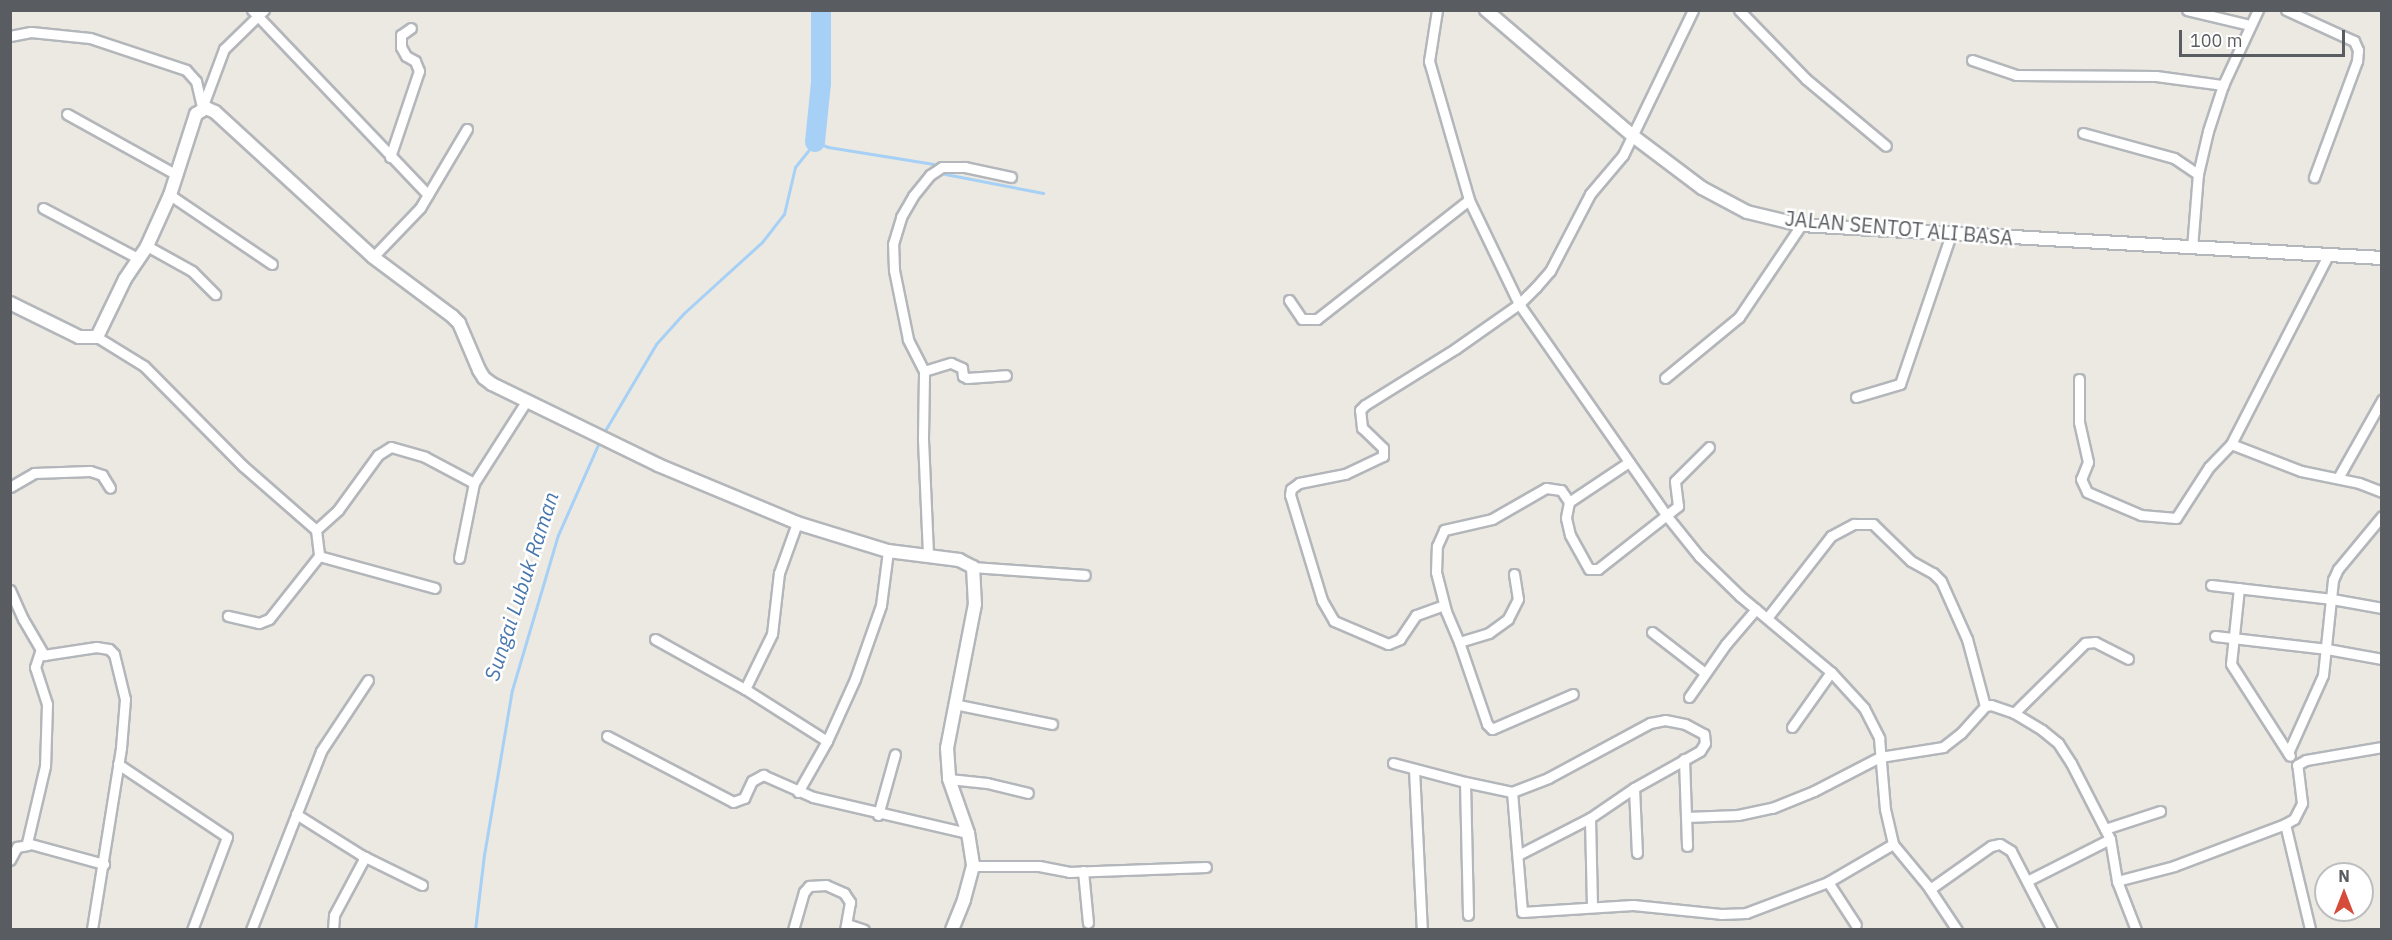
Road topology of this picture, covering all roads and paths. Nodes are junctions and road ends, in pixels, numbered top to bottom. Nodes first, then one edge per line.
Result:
1 (1437, 10) edge
2 (1486, 10) edge
3 (1693, 10) edge
4 (1739, 10) edge
5 (2187, 10) edge
6 (2258, 10) edge
7 (2286, 10) edge
8 (257, 13) edge
9 (2250, 25) junction
10 (411, 28) dead end
11 (10, 36) edge
12 (1972, 60) dead end
13 (2223, 85) junction
14 (202, 108) junction
15 (67, 114) dead end
16 (467, 129) dead end
17 (2083, 133) dead end
18 (1633, 136) junction
19 (1886, 146) dead end
20 (390, 157) junction
21 (2198, 174) junction
22 (177, 175) junction
23 (1011, 177) dead end
24 (2314, 177) dead end
25 (170, 195) junction
26 (428, 195) junction
27 (1469, 200) junction
28 (43, 208) dead end
29 (1800, 225) junction
30 (1951, 234) junction
31 (147, 246) junction
32 (2192, 248) junction
33 (373, 257) junction
34 (2327, 257) junction
35 (138, 258) junction
36 (2382, 258) edge
37 (272, 264) dead end
38 (215, 294) dead end
39 (1289, 300) dead end
40 (10, 303) edge
41 (1519, 304) junction
42 (97, 337) junction
43 (924, 371) junction
44 (1006, 375) dead end
45 (1665, 378) dead end
46 (2079, 379) dead end
47 (1856, 397) dead end
48 (527, 400) junction
49 (2382, 400) edge
50 (2231, 444) junction
51 (1709, 447) dead end
52 (1629, 462) junction
53 (2338, 478) junction
54 (474, 483) junction
55 (10, 487) edge
56 (110, 488) dead end
57 (2382, 492) edge
58 (1569, 502) junction
59 (1666, 515) junction
60 (2382, 516) edge
61 (797, 523) junction
62 (316, 530) junction
63 (888, 551) junction
64 (928, 555) junction
65 (319, 556) junction
66 (459, 558) dead end
67 (974, 567) junction
68 (1514, 574) dead end
69 (1085, 575) dead end
70 (2211, 585) dead end
71 (435, 588) dead end
72 (2239, 588) junction
73 (10, 590) edge
74 (2331, 599) junction
75 (1444, 605) junction
76 (2382, 608) edge
77 (1756, 609) junction
78 (228, 616) dead end
79 (1767, 618) junction
80 (1652, 632) dead end
81 (2215, 636) dead end
82 (2232, 638) junction
83 (655, 639) dead end
84 (1459, 642) junction
85 (2327, 649) junction
86 (40, 652) junction
87 (2128, 659) dead end
88 (2382, 659) edge
89 (1831, 672) junction
90 (1705, 673) junction
91 (368, 680) dead end
92 (745, 689) junction
93 (1573, 694) dead end
94 (1689, 698) dead end
95 (954, 704) junction
96 (1985, 706) junction
97 (2014, 713) junction
98 (1053, 724) dead end
99 (1792, 727) dead end
100 (607, 736) dead end
101 (827, 741) junction
102 (2382, 747) edge
103 (2288, 753) junction
104 (895, 754) dead end
105 (1881, 757) junction
106 (1684, 759) junction
107 (1393, 763) dead end
108 (118, 764) junction
109 (2297, 765) junction
110 (1414, 769) junction
111 (949, 779) junction
112 (1465, 782) junction
113 (1634, 789) junction
114 (798, 792) junction
115 (1512, 792) junction
116 (1028, 794) dead end
117 (2160, 811) dead end
118 (296, 814) junction
119 (878, 814) junction
120 (1686, 817) junction
121 (1590, 818) junction
122 (2285, 824) junction
123 (2105, 829) junction
124 (968, 833) junction
125 (2109, 839) junction
126 (1893, 844) junction
127 (28, 845) junction
128 (1688, 846) dead end
129 (1637, 854) dead end
130 (1518, 855) junction
131 (365, 857) junction
132 (10, 860) edge
133 (104, 864) junction
134 (973, 866) junction
135 (1206, 867) dead end
136 (1083, 871) junction
137 (2027, 881) junction
138 (2117, 881) junction
139 (1828, 882) junction
140 (422, 885) dead end
141 (1930, 889) junction
142 (1592, 907) junction
143 (1468, 915) dead end
144 (1088, 923) dead end
145 (1856, 925) dead end
146 (846, 927) edge
147 (2310, 929) edge
148 (92, 930) edge
149 (192, 930) edge
150 (251, 930) edge
151 (333, 930) edge
152 (793, 930) edge
153 (864, 930) edge
154 (952, 930) edge
155 (1422, 930) edge
156 (1957, 930) edge
157 (2052, 930) edge
158 (2136, 930) edge

1 - 27 street
2 - 18 street, JALAN SENTOT ALI BASA
3 - 18 street
4 - 19 street
5 - 9 street
6 - 9 street
7 - 24 street
8 - 14 street
8 - 20 street
9 - 13 street
10 - 20 street
11 - 14 street
12 - 13 street
13 - 21 street
14 - 22 street
14 - 33 street
15 - 22 street
16 - 26 street
17 - 21 street
18 - 29 street, JALAN SENTOT ALI BASA
18 - 41 street
20 - 26 street
21 - 32 street
22 - 25 street
23 - 43 street
25 - 31 street
25 - 37 street
26 - 33 street
27 - 39 street
27 - 41 street
28 - 35 street
29 - 30 street, JALAN SENTOT ALI BASA
29 - 45 street
30 - 32 street, JALAN SENTOT ALI BASA
30 - 47 street
31 - 35 street
31 - 38 street
32 - 34 street, JALAN SENTOT ALI BASA
33 - 48 street
34 - 36 street, JALAN SENTOT ALI BASA
34 - 50 street
35 - 42 street
40 - 42 street
41 - 52 street
41 - 75 street
42 - 62 street
43 - 44 street
43 - 64 street
46 - 50 street
48 - 54 street
48 - 61 street
49 - 53 street
50 - 53 street
51 - 59 street
52 - 58 street
52 - 59 street
53 - 57 street
54 - 62 street
54 - 66 street
55 - 56 street
58 - 59 street
58 - 75 street
59 - 77 street
60 - 74 street
61 - 63 street
61 - 92 street
62 - 65 street
63 - 64 street
63 - 101 street
64 - 67 street
65 - 71 street
65 - 78 street
67 - 69 street
67 - 95 street
68 - 84 street
70 - 72 street
72 - 74 street
72 - 82 street
73 - 86 street
74 - 76 street
74 - 85 street
75 - 84 street
77 - 79 street
77 - 90 street
79 - 89 street
79 - 96 street
80 - 90 street
81 - 82 street
82 - 85 street
82 - 103 street
83 - 92 street
84 - 93 street
85 - 88 street
85 - 103 street
86 - 108 street
86 - 127 street
87 - 97 street
89 - 99 street
89 - 105 street
90 - 94 street
91 - 118 street
92 - 101 street
95 - 98 street
95 - 111 street
96 - 97 street
96 - 105 street
97 - 123 street
100 - 114 street
101 - 114 street
102 - 109 street
103 - 109 street
104 - 119 street
105 - 120 street
105 - 126 street
106 - 113 street
106 - 115 street
106 - 120 street
107 - 110 street
108 - 133 street
108 - 149 street
109 - 122 street
110 - 112 street
110 - 155 street
111 - 116 street
111 - 124 street
112 - 115 street
112 - 143 street
113 - 121 street
113 - 129 street
114 - 119 street
115 - 130 street
117 - 123 street
118 - 131 street
118 - 150 street
119 - 124 street
120 - 128 street
121 - 130 street
121 - 142 street
122 - 138 street
122 - 147 street
123 - 125 street
124 - 134 street
125 - 137 street
125 - 138 street
126 - 139 street
126 - 141 street
127 - 132 street
127 - 133 street
130 - 142 street
131 - 140 street
131 - 151 street
133 - 148 street
134 - 136 street
134 - 154 street
135 - 136 street
136 - 144 street
137 - 141 street
137 - 157 street
138 - 158 street
139 - 142 street
139 - 145 street
141 - 156 street
146 - 152 street
146 - 153 street

